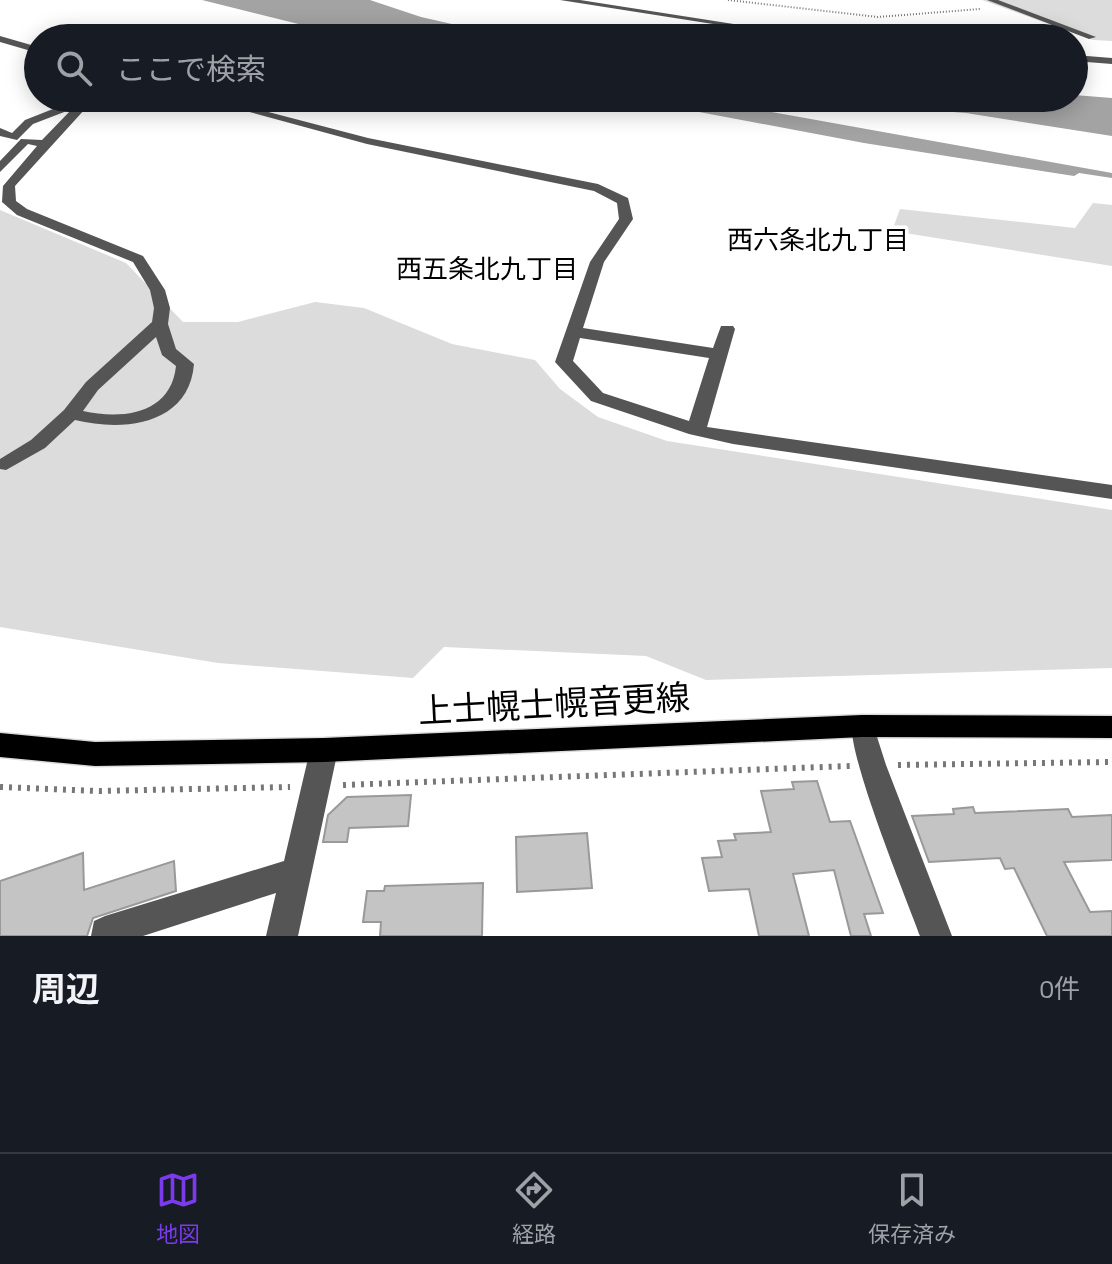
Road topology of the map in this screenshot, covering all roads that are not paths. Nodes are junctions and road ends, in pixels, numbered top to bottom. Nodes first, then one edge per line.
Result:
1 (564, 0) edge
2 (991, 0) edge
3 (725, 24) edge
4 (1058, 24) edge
5 (1088, 35) edge
6 (1092, 37) dead end
7 (0, 39) edge
8 (24, 46) edge
9 (1088, 59) edge
10 (1112, 61) edge
11 (55, 112) edge
12 (76, 112) edge
13 (256, 112) edge
14 (29, 122) junction
15 (0, 129) edge
16 (14, 142) edge
17 (45, 144) junction
18 (0, 150) edge
19 (0, 168) edge
20 (160, 324) junction
21 (727, 329) dead end
22 (574, 332) junction
23 (719, 354) junction
24 (71, 414) junction
25 (696, 430) junction
26 (6, 464) dead end
27 (1112, 492) edge
28 (862, 726) junction
29 (1112, 727) edge
30 (1, 747) edge
31 (324, 750) junction
32 (296, 872) junction
33 (105, 932) dead end
34 (282, 936) edge
35 (936, 936) edge

1 - 3 street
2 - 4 street
5 - 6 street
7 - 8 street
9 - 10 street
11 - 14 street
12 - 17 street
13 - 22 street
14 - 15 street
14 - 16 street
15 - 16 street
16 - 17 street
16 - 18 street
16 - 19 street
17 - 20 street
20 - 24 street
20 - 24 street
21 - 23 street
22 - 23 street
22 - 25 street
23 - 25 street
24 - 26 street
25 - 27 street
28 - 29 main road, 上士幌士幌音更線
28 - 31 main road, 上士幌士幌音更線
28 - 35 street
30 - 31 main road, 上士幌士幌音更線
31 - 32 street
32 - 33 street
32 - 34 street

